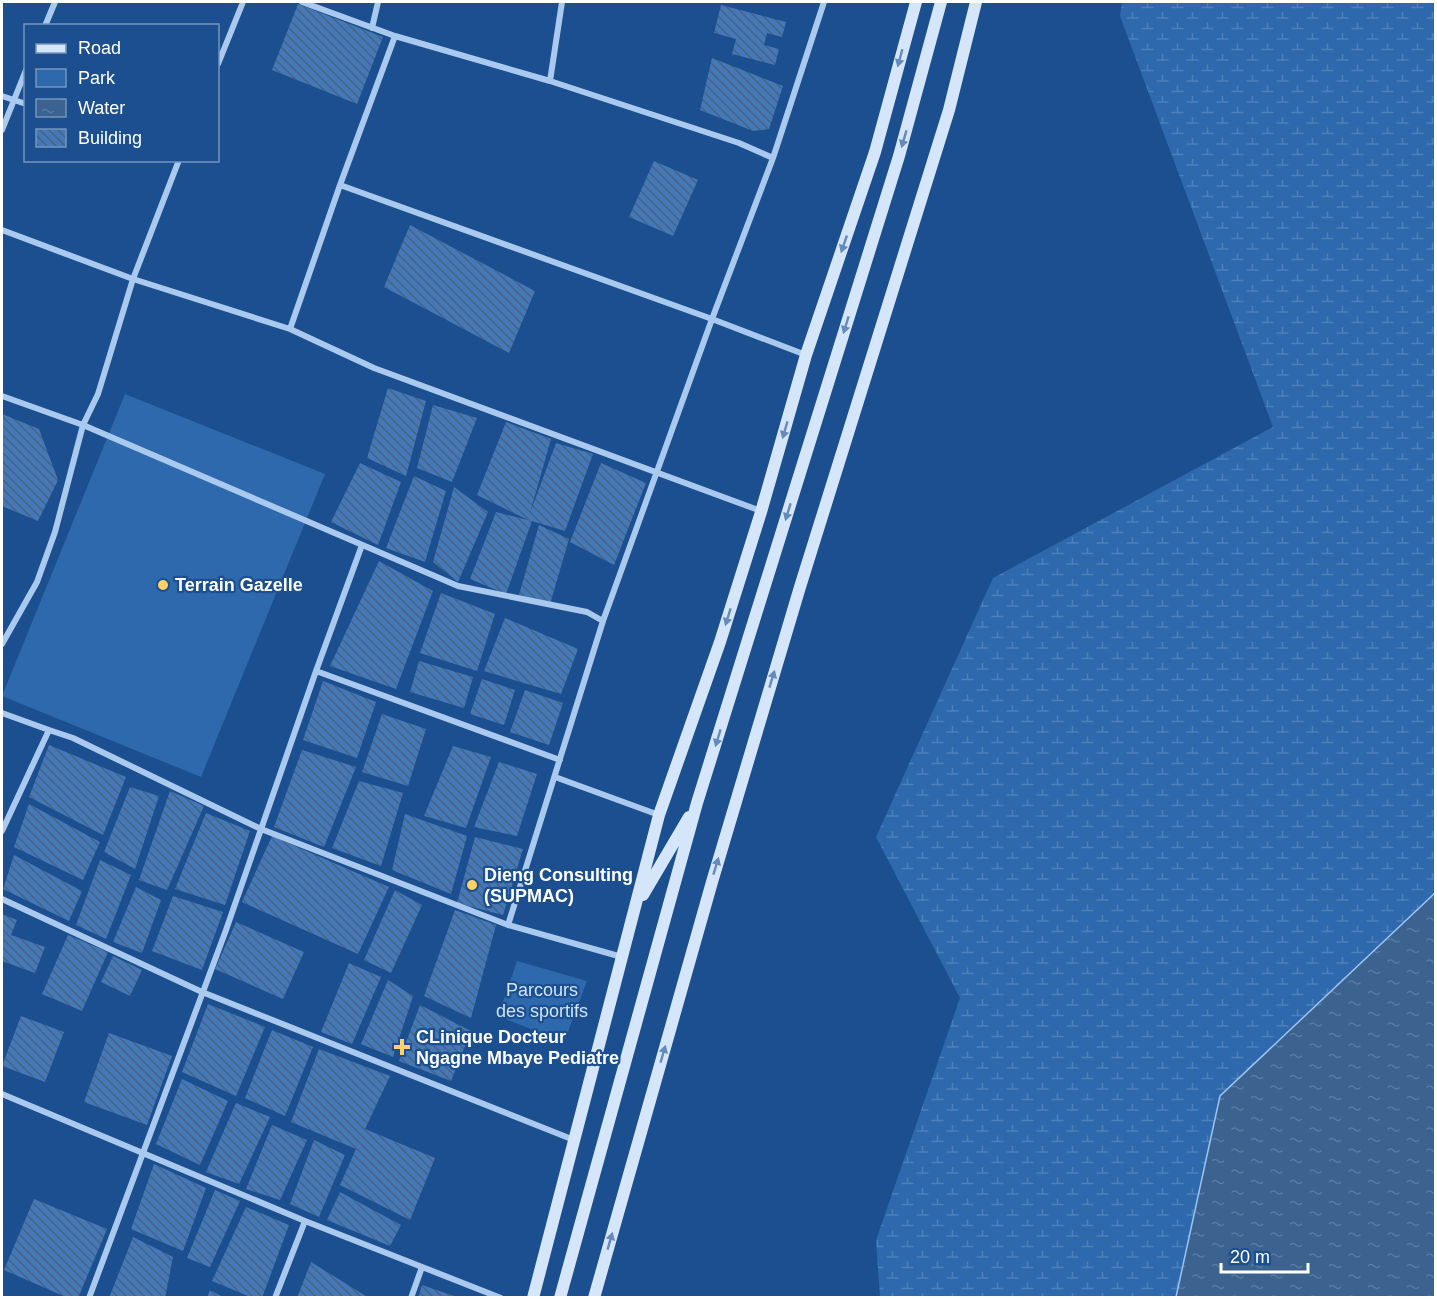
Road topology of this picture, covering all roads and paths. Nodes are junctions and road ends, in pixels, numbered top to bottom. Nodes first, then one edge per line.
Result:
1 (55, 2) edge
2 (243, 2) edge
3 (302, 2) edge
4 (378, 2) edge
5 (562, 2) edge
6 (824, 2) edge
7 (916, 2) edge
8 (941, 2) edge
9 (976, 2) edge
10 (46, 24) edge
11 (372, 28) junction
12 (394, 36) junction
13 (219, 62) edge
14 (24, 75) edge
15 (550, 81) junction
16 (2, 96) edge
17 (13, 100) junction
18 (24, 103) edge
19 (2, 130) edge
20 (773, 158) junction
21 (178, 162) edge
22 (340, 185) junction
23 (2, 230) edge
24 (133, 279) junction
25 (712, 319) junction
26 (290, 329) junction
27 (806, 355) junction
28 (2, 396) edge
29 (83, 425) junction
30 (657, 473) junction
31 (761, 512) junction
32 (362, 545) junction
33 (603, 621) junction
34 (2, 644) edge
35 (315, 671) junction
36 (2, 713) edge
37 (49, 730) junction
38 (560, 760) junction
39 (555, 777) junction
40 (697, 803) junction
41 (658, 816) junction
42 (261, 829) junction
43 (2, 831) edge
44 (2, 899) edge
45 (635, 908) junction
46 (508, 925) junction
47 (622, 957) junction
48 (202, 992) junction
49 (2, 1094) edge
50 (575, 1140) junction
51 (144, 1154) junction
52 (305, 1221) junction
53 (422, 1267) junction
54 (89, 1298) edge
55 (275, 1298) edge
56 (411, 1298) edge
57 (501, 1298) edge
58 (533, 1298) edge
59 (560, 1298) edge
60 (594, 1298) edge

1 - 10 street
2 - 13 street
3 - 11 street
4 - 11 street
5 - 15 street
6 - 20 street
7 -> 27 main road
8 -> 40 main road
60 -> 9 main road
11 - 12 street
12 - 15 street
12 - 22 street
14 - 17 street
15 - 20 street
16 - 17 street
17 - 18 street
17 - 19 street
20 - 25 street
21 - 24 street
22 - 25 street
22 - 26 street
23 - 24 street
24 - 26 street
24 - 29 street
25 - 27 street
25 - 30 street
26 - 30 street
27 -> 31 main road
28 - 29 street
29 - 32 street
29 - 34 street
30 - 31 street
30 - 33 street
31 -> 41 main road
32 - 33 street
32 - 35 street
33 - 38 street
35 - 38 street
35 - 42 street
36 - 37 street
37 - 42 street
37 - 43 street
38 - 39 street
39 - 41 street
39 - 46 street
40 - 45 main road
40 - 59 main road
41 - 45 main road
42 - 46 street
42 - 48 street
44 - 48 street
45 - 47 main road
46 - 47 street
47 - 50 main road
48 - 50 street
48 - 51 street
49 - 51 street
50 - 58 main road
51 - 52 street
51 - 54 street
52 - 53 street
52 - 55 street
53 - 56 street
53 - 57 street

